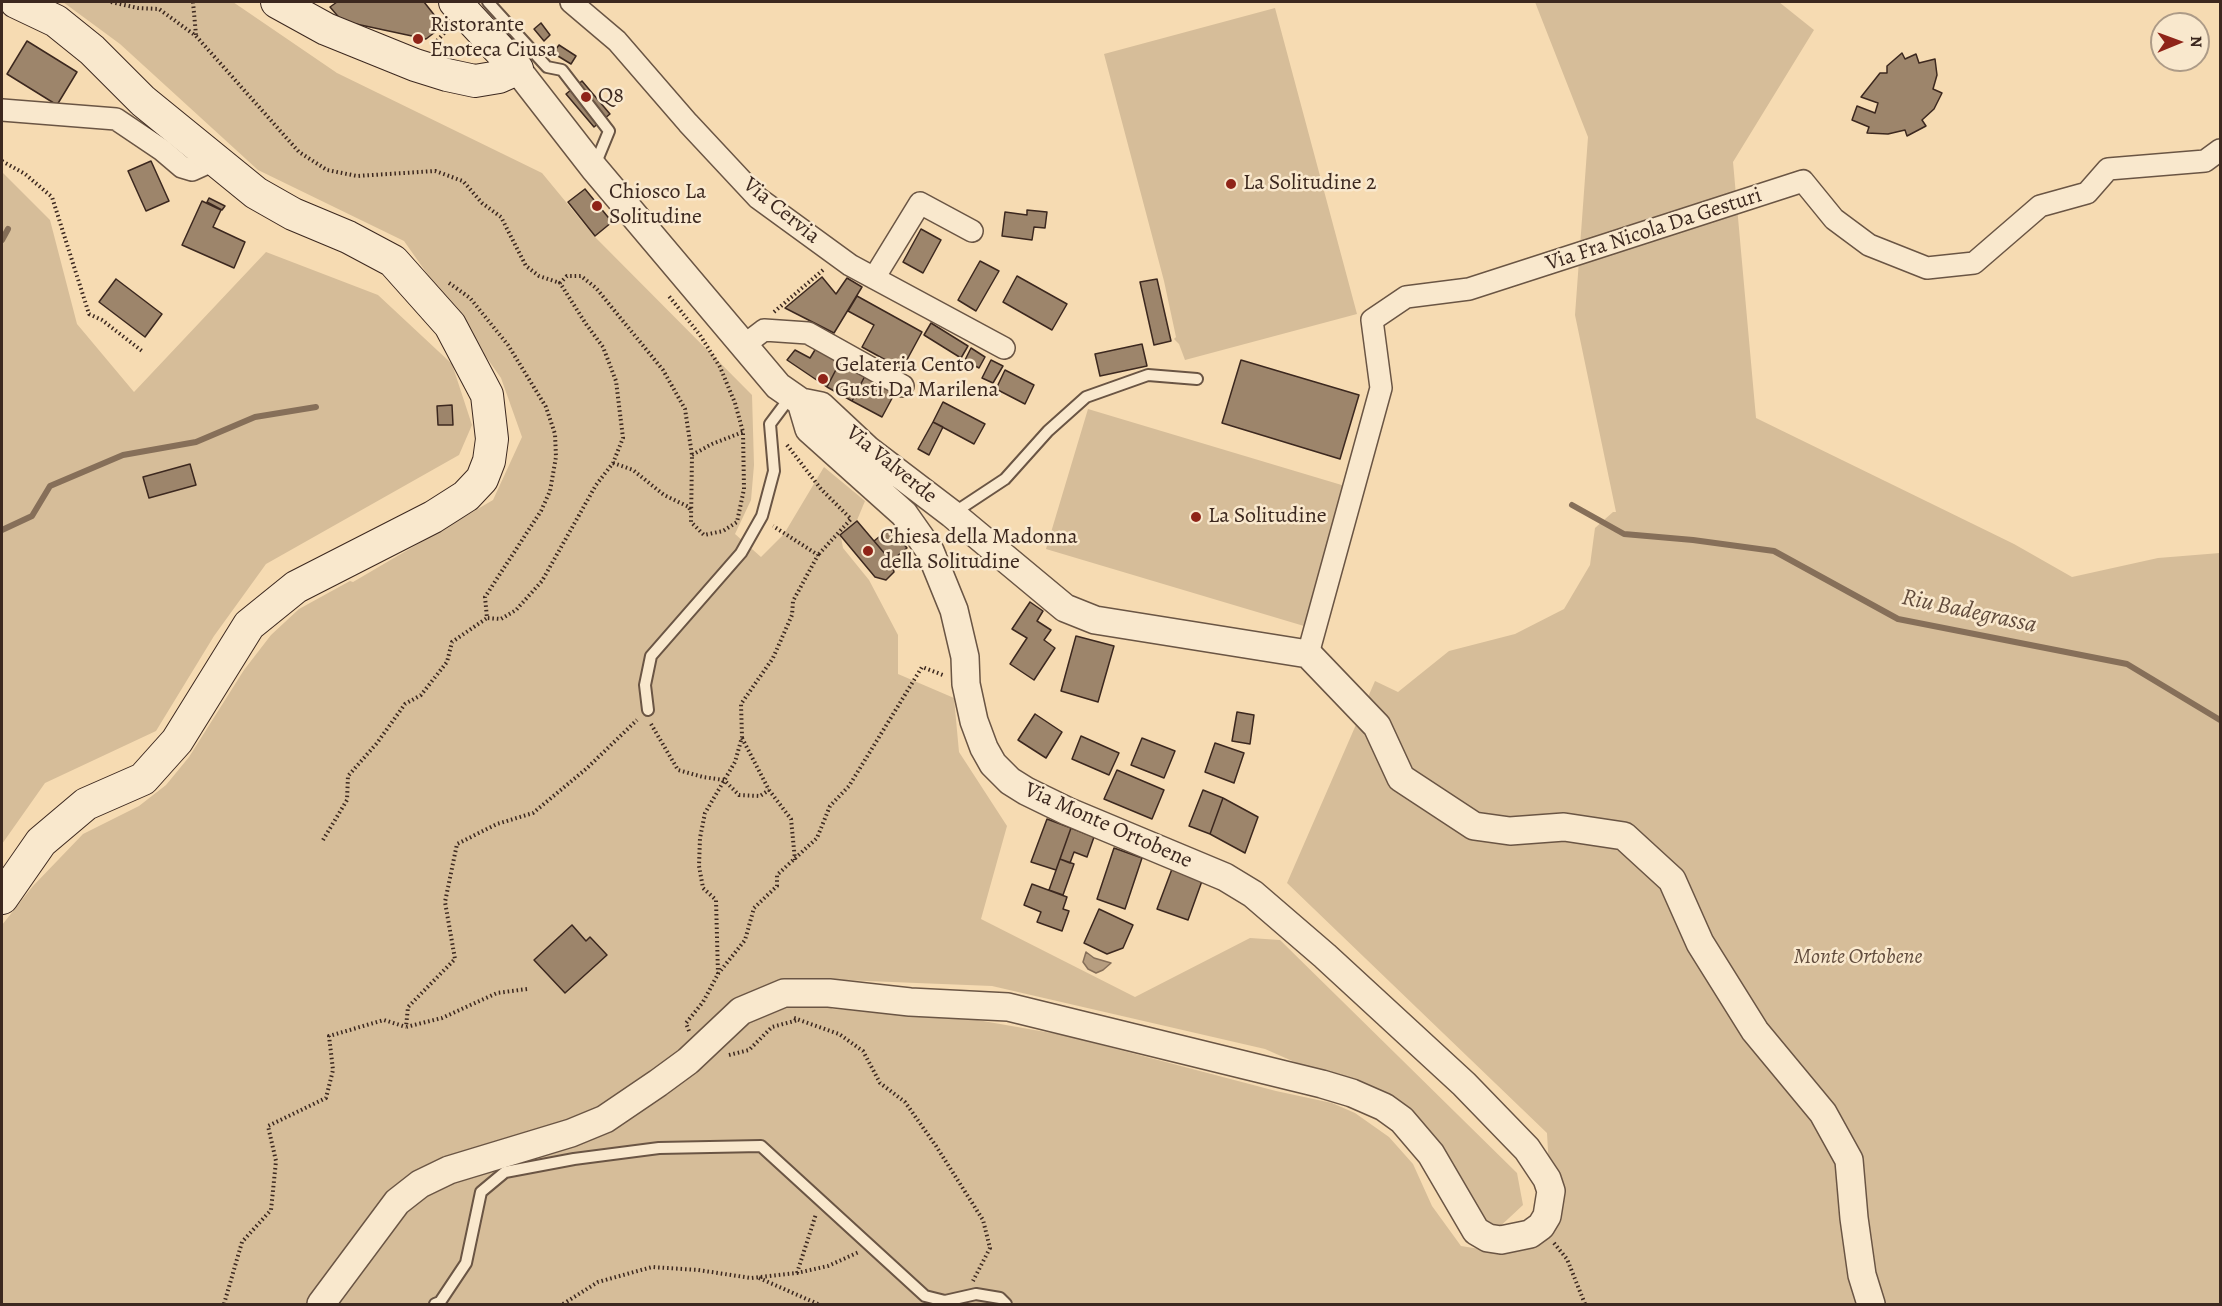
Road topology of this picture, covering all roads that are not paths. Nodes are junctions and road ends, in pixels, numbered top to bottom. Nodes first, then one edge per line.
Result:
1 (16, 2) edge
2 (277, 2) edge
3 (571, 2) edge
4 (469, 5) edge
5 (517, 69) junction
6 (2, 110) edge
7 (2220, 150) edge
8 (214, 160) junction
9 (594, 168) junction
10 (972, 231) dead end
11 (874, 278) junction
12 (741, 344) junction
13 (1004, 348) dead end
14 (1197, 379) dead end
15 (903, 386) dead end
16 (796, 399) junction
17 (952, 514) junction
18 (1308, 654) junction
19 (648, 710) road end
20 (2, 898) edge
21 (321, 1305) edge
22 (435, 1305) edge
23 (1006, 1305) edge
24 (1871, 1305) edge

1 - 8 main road
2 - 5 main road
3 - 11 street, Via Cervia
4 - 5 main road
4 - 9 lane
5 - 9 street
6 - 8 street
7 - 18 street, Via Fra Nicola Da Gesturi
8 - 20 main road
9 - 12 street
10 - 11 street
11 - 13 street, Via Cervia
12 - 15 street
12 - 16 street
14 - 17 lane
16 - 17 street, Via Valverde
16 - 19 lane
16 - 21 street, Via Monte Ortobene
17 - 18 street, Via Valverde
18 - 24 street
22 - 23 lane

